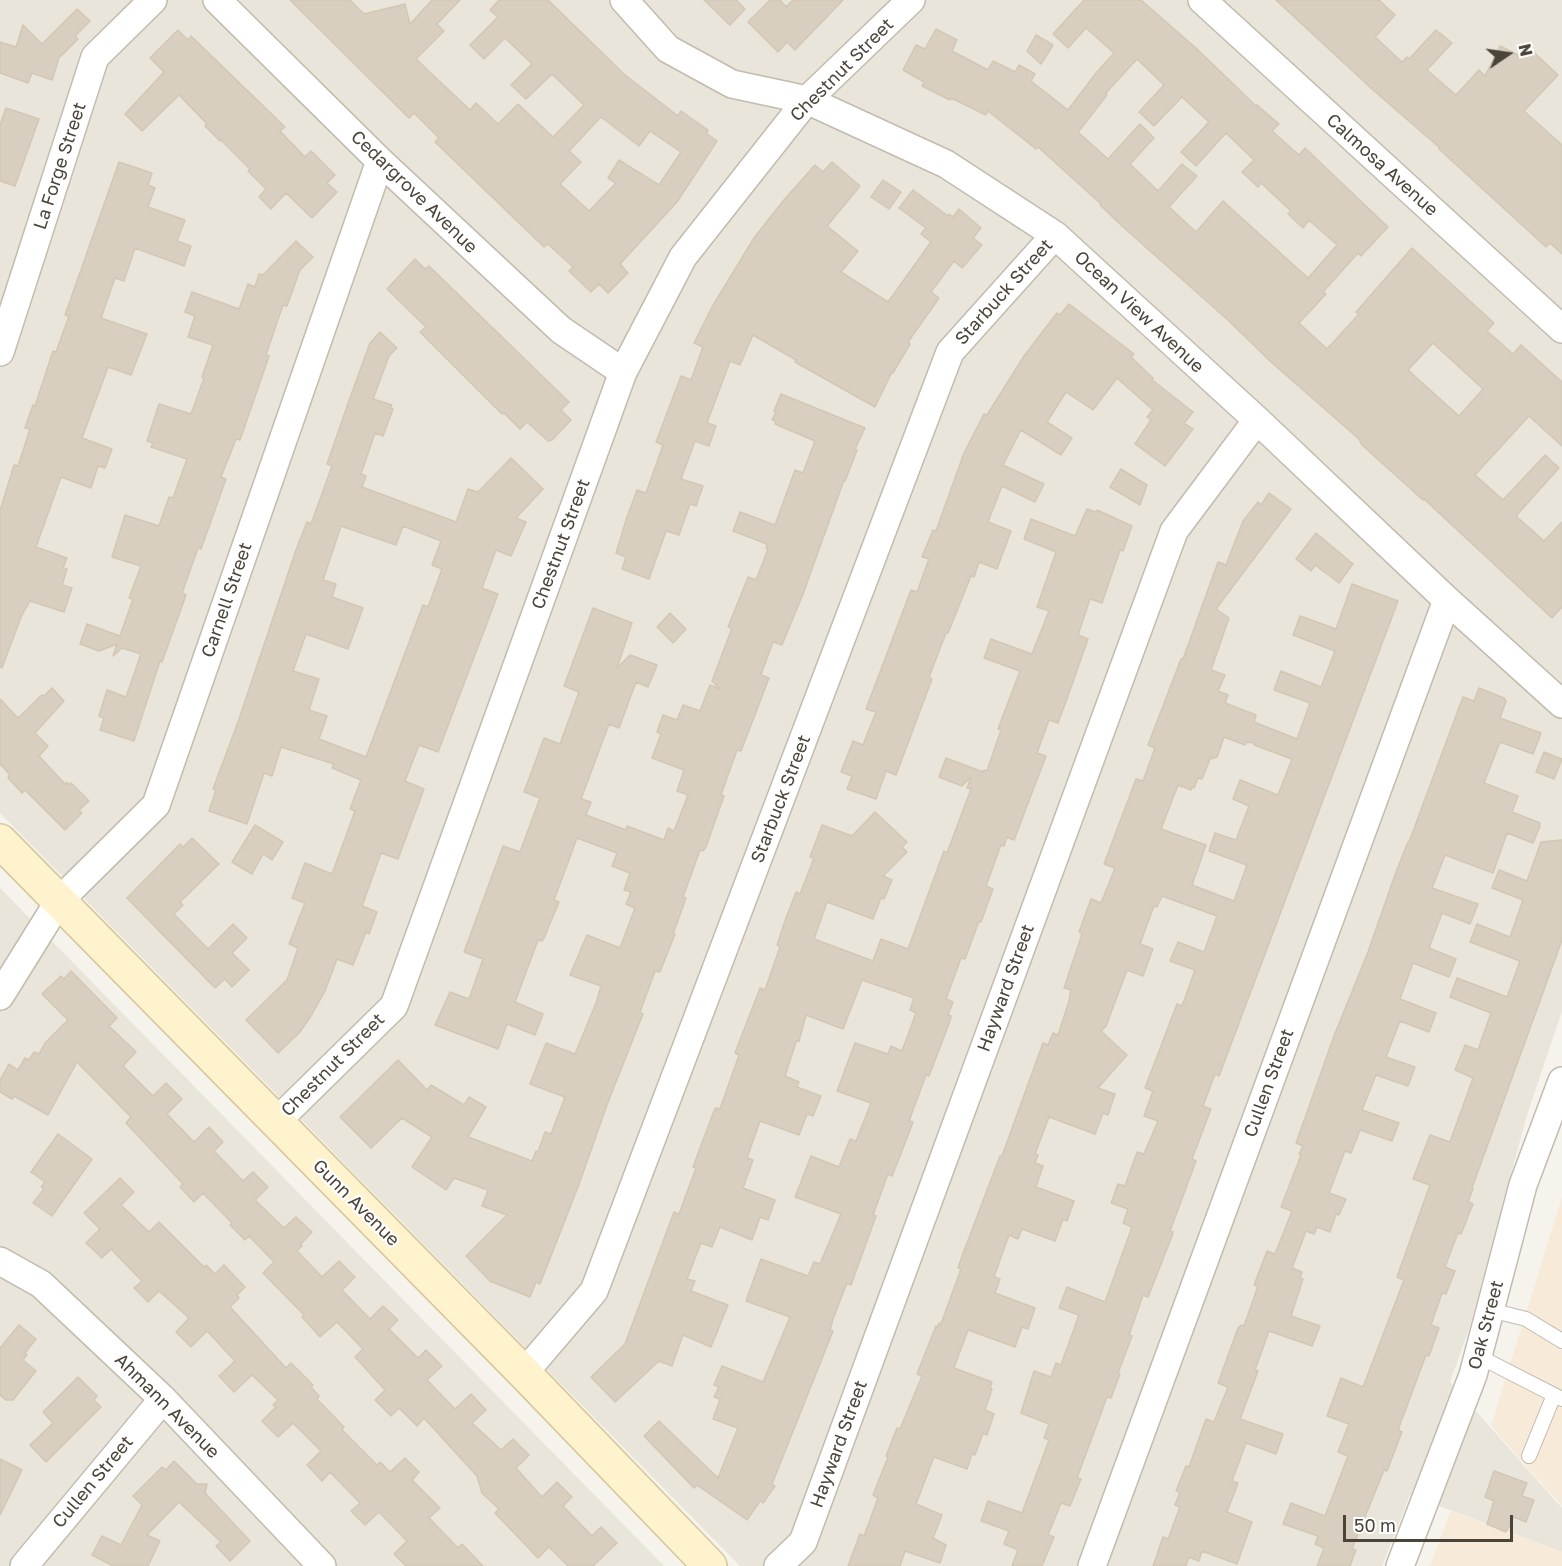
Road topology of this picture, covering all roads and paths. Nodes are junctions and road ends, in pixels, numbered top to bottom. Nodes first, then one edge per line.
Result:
1 (153, 0) edge
2 (217, 0) edge
3 (624, 0) edge
4 (911, 0) edge
5 (1202, 0) edge
6 (807, 100) junction
7 (380, 161) junction
8 (1055, 235) junction
9 (1562, 329) edge
10 (0, 352) edge
11 (623, 372) junction
12 (1257, 420) junction
13 (1447, 600) junction
14 (1562, 704) edge
15 (0, 841) edge
16 (59, 901) junction
17 (0, 996) edge
18 (1562, 1081) edge
19 (276, 1122) junction
20 (0, 1261) edge
21 (1490, 1310) junction
22 (1562, 1341) edge
23 (1478, 1356) junction
24 (524, 1373) junction
25 (1558, 1397) edge
26 (163, 1399) junction
27 (1528, 1456) dead end
28 (24, 1566) edge
29 (322, 1566) edge
30 (710, 1566) edge
31 (778, 1566) edge
32 (1092, 1566) edge
33 (1400, 1566) edge

1 - 10 street, La Forge Street
2 - 7 street, Cedargrove Avenue
3 - 6 street, Ocean View Avenue
4 - 6 street, Chestnut Street
5 - 9 street, Calmosa Avenue
6 - 8 street, Ocean View Avenue
6 - 11 street, Chestnut Street
7 - 11 street, Cedargrove Avenue
7 - 16 street, Carnell Street
8 - 12 street, Ocean View Avenue
8 - 24 street, Starbuck Street
11 - 19 street, Chestnut Street
12 - 13 street, Ocean View Avenue
12 - 31 street, Hayward Street
13 - 14 street, Ocean View Avenue
13 - 32 street, Cullen Street
15 - 16 street, Gunn Avenue
16 - 17 street, Carnell Street
16 - 19 street, Gunn Avenue
18 - 21 street, Oak Street
19 - 24 street, Gunn Avenue
20 - 26 street, Ahmann Avenue
21 - 22 lane
21 - 23 street, Oak Street
23 - 25 lane
23 - 33 street, Oak Street
24 - 30 street, Gunn Avenue
25 - 27 lane
26 - 28 street, Cullen Street
26 - 29 street, Ahmann Avenue

